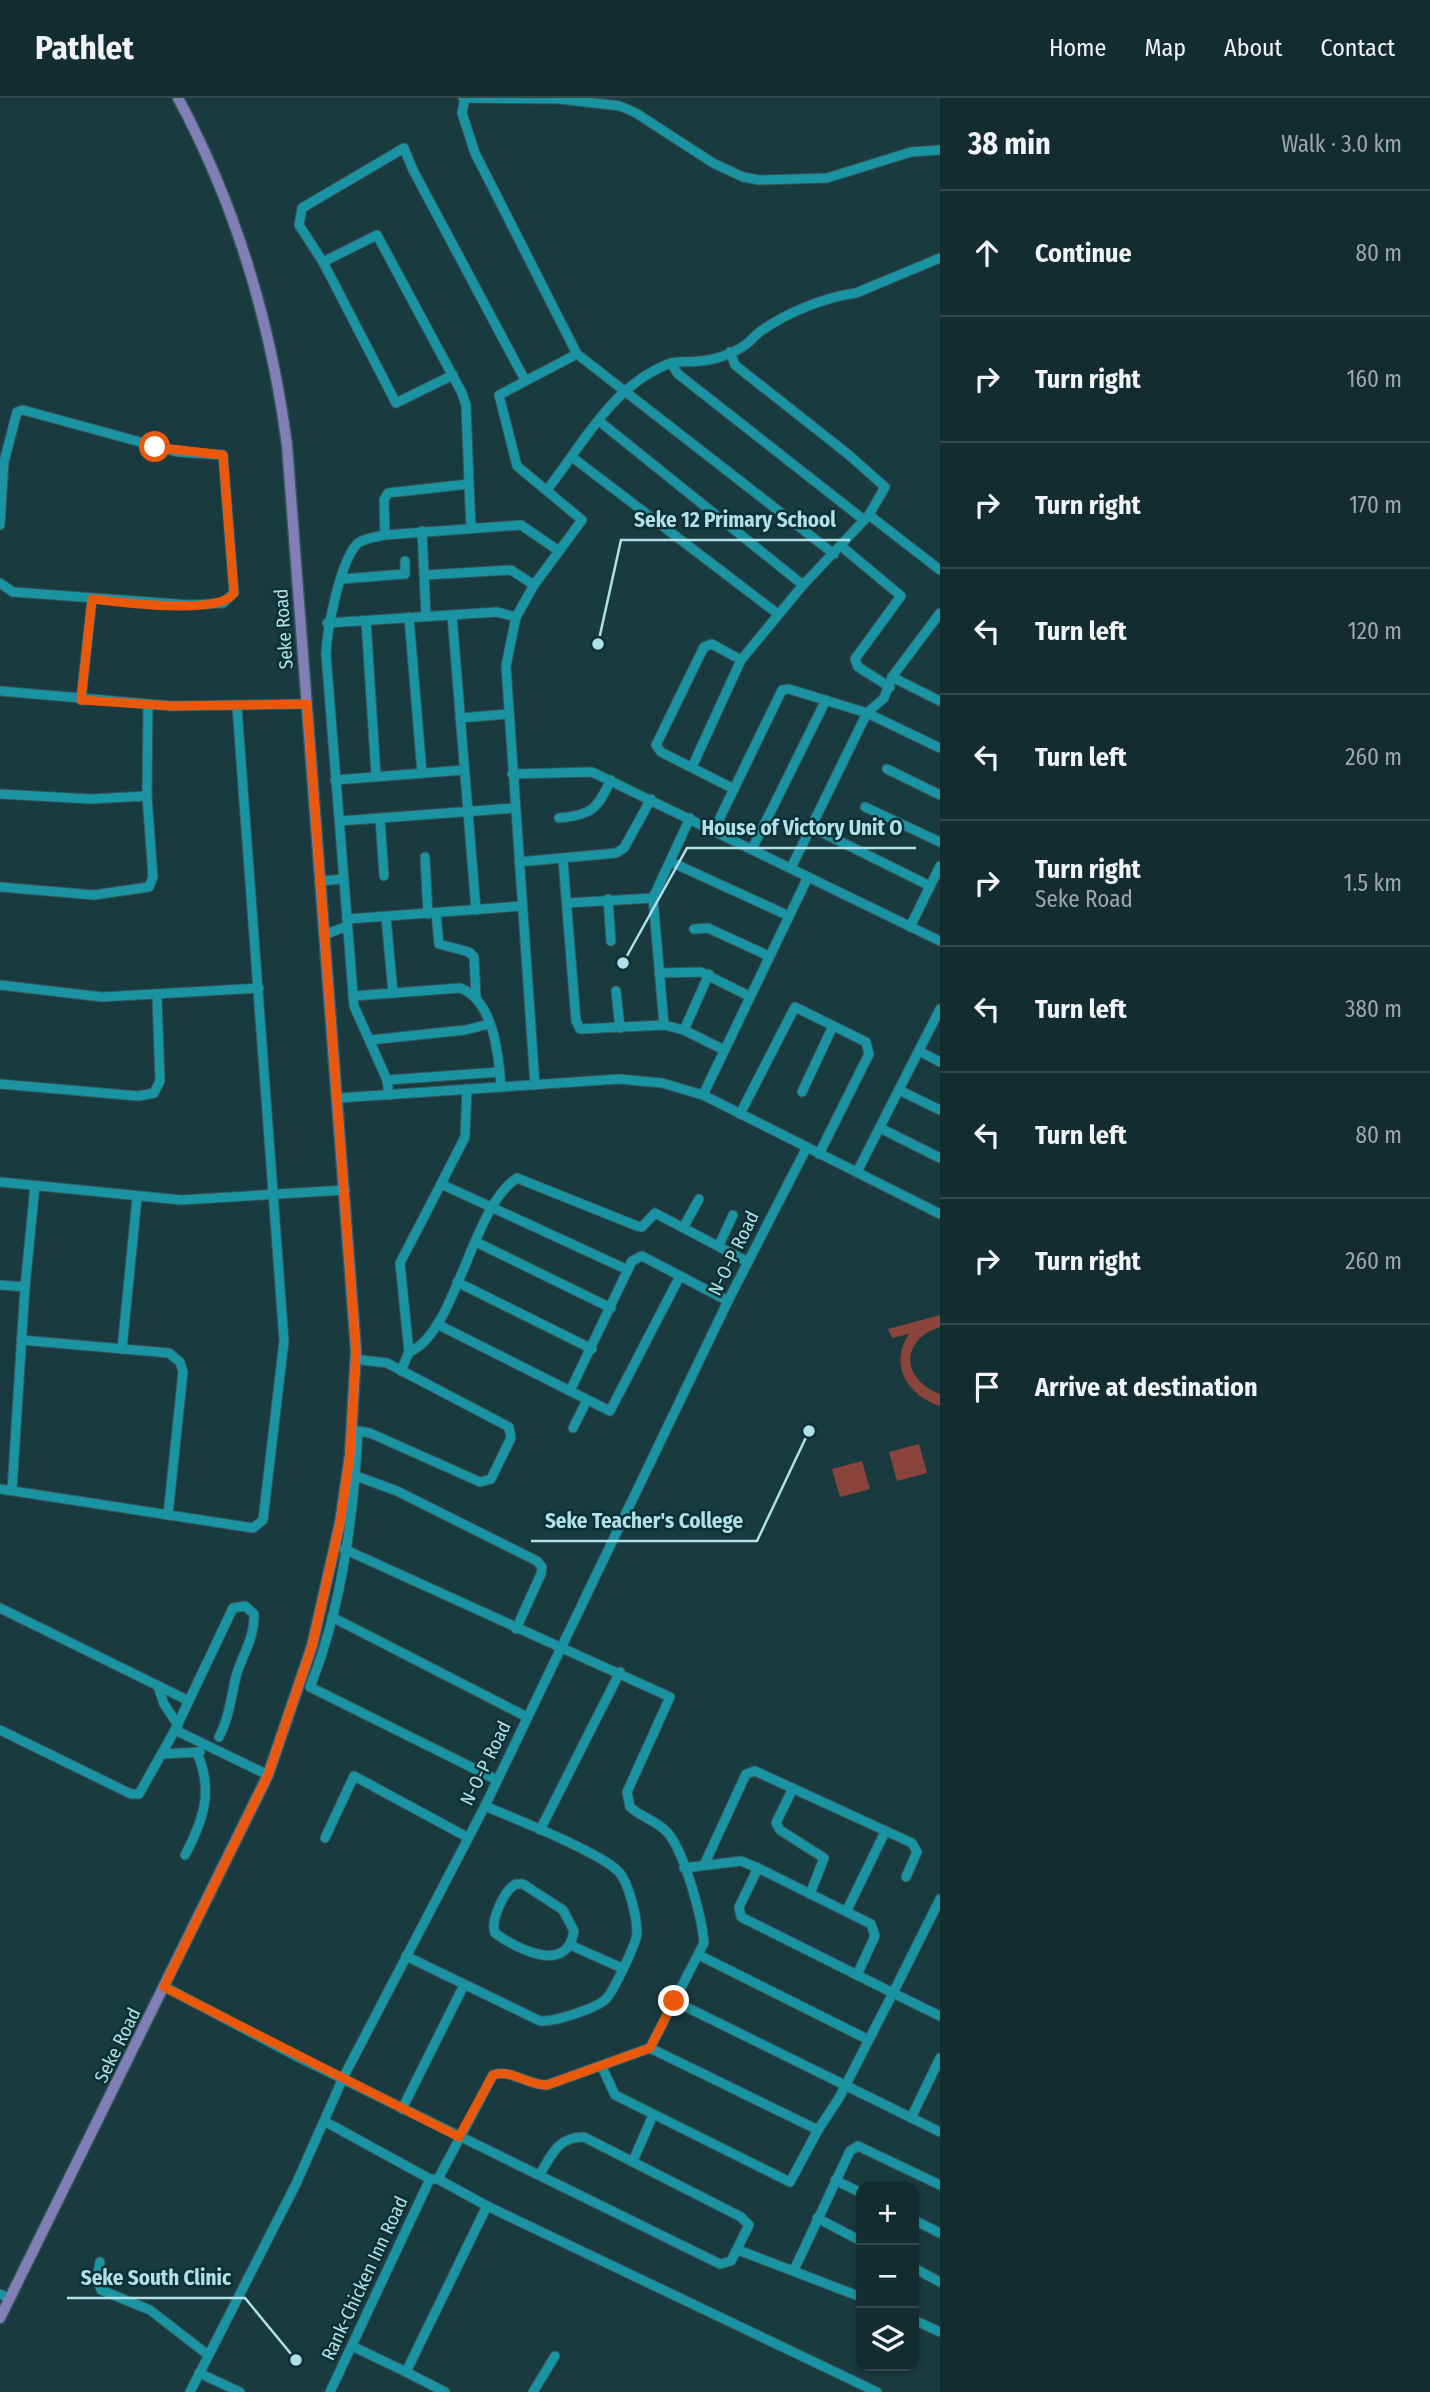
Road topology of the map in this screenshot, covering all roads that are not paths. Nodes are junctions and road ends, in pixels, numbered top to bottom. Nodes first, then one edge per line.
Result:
1 (178, 98) edge
2 (464, 98) edge
3 (940, 150) edge
4 (940, 258) edge
5 (323, 262) junction
6 (730, 352) junction
7 (577, 354) junction
8 (671, 363) junction
9 (453, 375) junction
10 (525, 380) junction
11 (623, 390) junction
12 (599, 421) junction
13 (572, 457) junction
14 (469, 484) junction
15 (547, 490) junction
16 (866, 518) junction
17 (0, 525) edge
18 (471, 527) junction
19 (422, 531) junction
20 (385, 535) junction
21 (837, 550) junction
22 (559, 551) junction
23 (405, 561) dead end
24 (940, 570) edge
25 (425, 575) junction
26 (342, 579) junction
27 (0, 583) edge
28 (534, 584) junction
29 (803, 585) junction
30 (92, 599) junction
31 (940, 613) edge
32 (778, 614) junction
33 (452, 615) junction
34 (409, 617) junction
35 (426, 617) junction
36 (516, 617) junction
37 (366, 621) junction
38 (327, 623) junction
39 (741, 660) junction
40 (891, 682) junction
41 (0, 691) edge
42 (81, 700) junction
43 (826, 700) junction
44 (940, 701) edge
45 (307, 704) junction
46 (148, 705) junction
47 (237, 707) junction
48 (867, 713) junction
49 (508, 714) junction
50 (460, 718) junction
51 (940, 748) edge
52 (692, 767) junction
53 (887, 769) dead end
54 (464, 770) junction
55 (422, 773) junction
56 (512, 774) junction
57 (376, 775) junction
58 (335, 780) junction
59 (611, 780) junction
60 (734, 789) junction
61 (0, 794) edge
62 (940, 795) edge
63 (147, 796) junction
64 (651, 799) junction
65 (865, 807) dead end
66 (515, 808) junction
67 (467, 814) junction
68 (380, 818) junction
69 (559, 818) dead end
70 (690, 818) junction
71 (340, 821) junction
72 (811, 827) junction
73 (714, 830) junction
74 (940, 842) edge
75 (752, 849) junction
76 (425, 857) dead end
77 (563, 860) junction
78 (519, 862) junction
79 (671, 862) junction
80 (940, 866) edge
81 (791, 868) junction
82 (384, 876) dead end
83 (808, 877) junction
84 (344, 879) junction
85 (320, 881) junction
86 (930, 886) junction
87 (0, 887) edge
88 (653, 898) junction
89 (608, 899) junction
90 (567, 903) junction
91 (522, 906) junction
92 (476, 910) junction
93 (432, 913) junction
94 (789, 916) junction
95 (386, 917) junction
96 (347, 922) junction
97 (910, 927) junction
98 (694, 929) dead end
99 (324, 935) junction
100 (611, 941) dead end
101 (940, 942) edge
102 (769, 956) junction
103 (659, 973) junction
104 (709, 974) junction
105 (0, 985) edge
106 (259, 988) junction
107 (616, 991) dead end
108 (393, 993) junction
109 (157, 996) junction
110 (353, 996) junction
111 (749, 996) junction
112 (476, 997) junction
113 (940, 1009) edge
114 (489, 1024) junction
115 (664, 1025) junction
116 (833, 1026) junction
117 (620, 1028) junction
118 (684, 1030) junction
119 (370, 1040) junction
120 (724, 1049) junction
121 (919, 1051) junction
122 (940, 1062) edge
123 (500, 1072) junction
124 (387, 1080) junction
125 (0, 1084) edge
126 (536, 1085) junction
127 (501, 1087) junction
128 (467, 1089) junction
129 (899, 1090) junction
130 (802, 1092) dead end
131 (389, 1095) junction
132 (703, 1095) junction
133 (338, 1098) junction
134 (940, 1110) edge
135 (740, 1114) junction
136 (880, 1128) junction
137 (807, 1147) junction
138 (819, 1154) junction
139 (940, 1158) edge
140 (857, 1172) junction
141 (0, 1182) edge
142 (441, 1185) junction
143 (35, 1186) junction
144 (345, 1190) junction
145 (275, 1196) junction
146 (137, 1198) junction
147 (699, 1199) dead end
148 (494, 1207) junction
149 (940, 1213) edge
150 (733, 1215) dead end
151 (684, 1226) junction
152 (476, 1242) junction
153 (719, 1245) junction
154 (748, 1262) junction
155 (628, 1270) junction
156 (680, 1276) junction
157 (457, 1282) junction
158 (0, 1285) edge
159 (25, 1287) junction
160 (728, 1301) junction
161 (611, 1308) junction
162 (437, 1324) junction
163 (21, 1340) junction
164 (122, 1349) junction
165 (592, 1349) junction
166 (409, 1352) junction
167 (362, 1360) dead end
168 (401, 1371) junction
169 (570, 1391) junction
170 (587, 1400) junction
171 (573, 1428) dead end
172 (356, 1476) junction
173 (0, 1489) edge
174 (12, 1490) junction
175 (168, 1515) junction
176 (344, 1549) junction
177 (0, 1608) edge
178 (332, 1617) junction
179 (516, 1629) junction
180 (562, 1646) junction
181 (620, 1672) junction
182 (158, 1686) junction
183 (187, 1700) junction
184 (527, 1717) junction
185 (177, 1728) junction
186 (0, 1730) edge
187 (219, 1737) dead end
188 (212, 1748) junction
189 (162, 1754) junction
190 (198, 1754) junction
191 (268, 1775) junction
192 (497, 1780) junction
193 (793, 1788) junction
194 (485, 1806) junction
195 (540, 1830) junction
196 (885, 1832) junction
197 (467, 1837) junction
198 (326, 1838) dead end
199 (185, 1855) dead end
200 (705, 1863) junction
201 (684, 1868) junction
202 (758, 1868) junction
203 (906, 1877) dead end
204 (810, 1894) junction
205 (940, 1899) edge
206 (846, 1910) junction
207 (570, 1945) junction
208 (699, 1955) junction
209 (406, 1956) junction
210 (622, 1968) junction
211 (856, 1975) junction
212 (464, 1985) junction
213 (164, 1987) junction
214 (892, 1993) junction
215 (674, 2001) junction
216 (940, 2016) edge
217 (867, 2039) junction
218 (650, 2048) junction
219 (940, 2058) edge
220 (602, 2067) junction
221 (343, 2078) junction
222 (843, 2085) junction
223 (402, 2109) junction
224 (653, 2115) junction
225 (911, 2118) junction
226 (324, 2121) junction
227 (818, 2130) junction
228 (940, 2132) edge
229 (459, 2137) junction
230 (634, 2161) junction
231 (540, 2174) junction
232 (434, 2179) junction
233 (835, 2180) junction
234 (940, 2185) edge
235 (856, 2190) edge
236 (487, 2206) junction
237 (817, 2218) junction
238 (919, 2222) edge
239 (940, 2233) edge
240 (856, 2238) edge
241 (738, 2250) junction
242 (100, 2262) dead end
243 (794, 2270) junction
244 (919, 2271) edge
245 (940, 2282) edge
246 (856, 2295) edge
247 (5, 2296) edge
248 (0, 2318) edge
249 (919, 2322) edge
250 (940, 2332) edge
251 (352, 2346) junction
252 (208, 2355) junction
253 (555, 2356) dead end
254 (406, 2372) junction
255 (199, 2373) junction
256 (190, 2392) edge
257 (240, 2392) edge
258 (330, 2392) edge
259 (446, 2392) edge
260 (533, 2392) edge
261 (877, 2392) edge

1 - 45 main road, Seke Road
2 - 3 street
2 - 7 street
4 - 6 street
5 - 9 street
5 - 9 street
5 - 10 street
6 - 8 street
6 - 16 street
7 - 10 street
7 - 11 street
8 - 11 street
8 - 16 street
9 - 14 street
10 - 15 street
11 - 12 street
11 - 21 street
12 - 13 street
12 - 29 street
13 - 15 street
13 - 32 street
14 - 18 street
14 - 20 street
15 - 22 street
16 - 21 street
16 - 24 street
17 - 30 street
18 - 19 street
18 - 22 street
19 - 20 street
19 - 25 street
20 - 26 street
21 - 29 street
21 - 40 street
22 - 28 street
23 - 26 street
25 - 28 street
25 - 35 street
26 - 38 street
27 - 30 street
28 - 36 street
29 - 32 street
30 - 42 street
31 - 40 street
32 - 39 street
33 - 35 street
33 - 36 street
33 - 50 street
34 - 35 street
34 - 37 street
34 - 55 street
36 - 49 street
37 - 38 street
37 - 57 street
38 - 58 street
39 - 52 street
39 - 52 street
40 - 44 street
40 - 48 street
41 - 42 street
42 - 46 street
43 - 48 street
43 - 60 street
43 - 75 street
45 - 47 street
45 - 85 main road, Seke Road
46 - 47 street
46 - 63 street
47 - 106 street
48 - 51 street
48 - 72 street
49 - 50 street
49 - 56 street
50 - 54 street
52 - 60 street
53 - 62 street
54 - 55 street
54 - 67 street
55 - 57 street
56 - 59 street
56 - 66 street
57 - 58 street
58 - 71 street
59 - 64 street
59 - 69 street
60 - 73 street
61 - 63 street
63 - 87 street
64 - 70 street
64 - 77 street
65 - 74 street
66 - 67 street
66 - 78 street
67 - 68 street
67 - 92 street
68 - 71 street
68 - 82 street
70 - 73 street
70 - 79 street
71 - 84 street
72 - 81 street
72 - 86 street
73 - 75 street
75 - 81 street
76 - 93 street
77 - 78 street
77 - 90 street
78 - 91 street
79 - 88 street
79 - 94 street
80 - 86 street
81 - 83 street
83 - 94 street
83 - 97 street
84 - 85 street
84 - 96 street
85 - 99 main road, Seke Road
86 - 97 street
88 - 89 street
88 - 103 street
89 - 90 street
89 - 100 street
90 - 117 street
91 - 92 street
91 - 126 street
92 - 93 street
93 - 95 street
93 - 112 street
94 - 102 street
95 - 96 street
95 - 108 street
96 - 99 street
96 - 110 street
97 - 101 street
98 - 102 street
99 - 133 main road, Seke Road
102 - 111 street
103 - 104 street
103 - 115 street
104 - 111 street
104 - 118 street
105 - 109 street
106 - 109 street
106 - 145 street
107 - 117 street
108 - 110 street
108 - 112 street
109 - 125 street
110 - 119 street
111 - 120 street
112 - 114 street
113 - 121 street
114 - 119 street
114 - 123 street
115 - 117 street
115 - 118 street
116 - 130 street
116 - 135 street
116 - 138 street
118 - 120 street
119 - 124 street
120 - 132 street
121 - 122 street
121 - 129 street
123 - 124 street
123 - 127 street
124 - 131 street
126 - 127 street
126 - 132 street
127 - 128 street
128 - 131 street
128 - 142 street
129 - 134 street
129 - 136 street
131 - 133 street
132 - 135 street
133 - 144 main road, Seke Road
135 - 137 street
136 - 139 street
136 - 140 street
137 - 138 street
137 - 154 street, N-O-P Road
138 - 140 street
140 - 149 street
141 - 143 street
142 - 148 street
142 - 166 street
143 - 146 street
143 - 159 street
144 - 145 street
144 - 191 main road, Seke Road
145 - 146 street
145 - 175 street
146 - 164 street
147 - 151 street
148 - 151 street
148 - 152 street
148 - 155 street
150 - 153 street
151 - 153 street
152 - 157 street
152 - 161 street
153 - 154 street
154 - 160 street, N-O-P Road
155 - 156 street
155 - 161 street
156 - 160 street
156 - 170 street
157 - 162 street
157 - 165 street
158 - 159 street
159 - 163 street
160 - 180 street, N-O-P Road
161 - 165 street
162 - 166 street
162 - 169 street
163 - 164 street
163 - 174 street
164 - 175 street
165 - 169 street
166 - 168 street
167 - 168 street
168 - 172 street
169 - 170 street
170 - 171 street
172 - 176 street
172 - 179 street
173 - 174 street
174 - 175 street
176 - 178 street
176 - 179 street
177 - 182 street
178 - 184 street
178 - 192 street
179 - 180 street
180 - 181 street
180 - 184 street, N-O-P Road
181 - 195 street
181 - 201 street
182 - 183 street
182 - 185 street
183 - 185 street
183 - 187 street
184 - 192 street, N-O-P Road
185 - 188 street
185 - 189 street
186 - 189 street
188 - 190 street
188 - 191 street
189 - 190 street
190 - 199 street
191 - 213 main road, Seke Road
192 - 194 street, N-O-P Road
193 - 196 street
193 - 200 street
193 - 204 street
194 - 195 street
194 - 197 street, N-O-P Road
195 - 210 street
196 - 203 street
196 - 206 street
197 - 198 street
197 - 209 street, N-O-P Road
200 - 201 street
200 - 202 street
201 - 208 street
202 - 204 street
202 - 211 street
204 - 206 street
205 - 214 street
206 - 211 street
207 - 207 street
207 - 210 street
208 - 215 street
208 - 217 street
209 - 212 street
209 - 221 street, N-O-P Road
210 - 212 street
211 - 214 street
212 - 223 street
213 - 221 street
213 - 247 main road, Seke Road
214 - 216 street
214 - 217 street
215 - 218 street
215 - 222 street
217 - 222 street
218 - 220 street
218 - 227 street
219 - 225 street
220 - 224 street
220 - 229 street, Rank-Chicken Inn Road
221 - 223 street
221 - 226 street, N-O-P Road
222 - 225 street
222 - 227 street
223 - 229 street
224 - 227 street
224 - 230 street
225 - 228 street
226 - 232 street
226 - 252 street, N-O-P Road
229 - 231 street
229 - 232 street, Rank-Chicken Inn Road
230 - 231 street
230 - 241 street
231 - 241 street
232 - 236 street
232 - 251 street, Rank-Chicken Inn Road
233 - 234 street
233 - 235 street
233 - 237 street
236 - 254 street
236 - 261 street
237 - 240 street
237 - 243 street
238 - 239 street
241 - 243 street
242 - 252 street
243 - 246 street
244 - 245 street
247 - 248 main road, Seke Road
249 - 250 street
251 - 254 street
251 - 258 street, Rank-Chicken Inn Road
252 - 255 street, N-O-P Road
253 - 260 street
254 - 259 street
255 - 256 street, N-O-P Road
255 - 257 street

